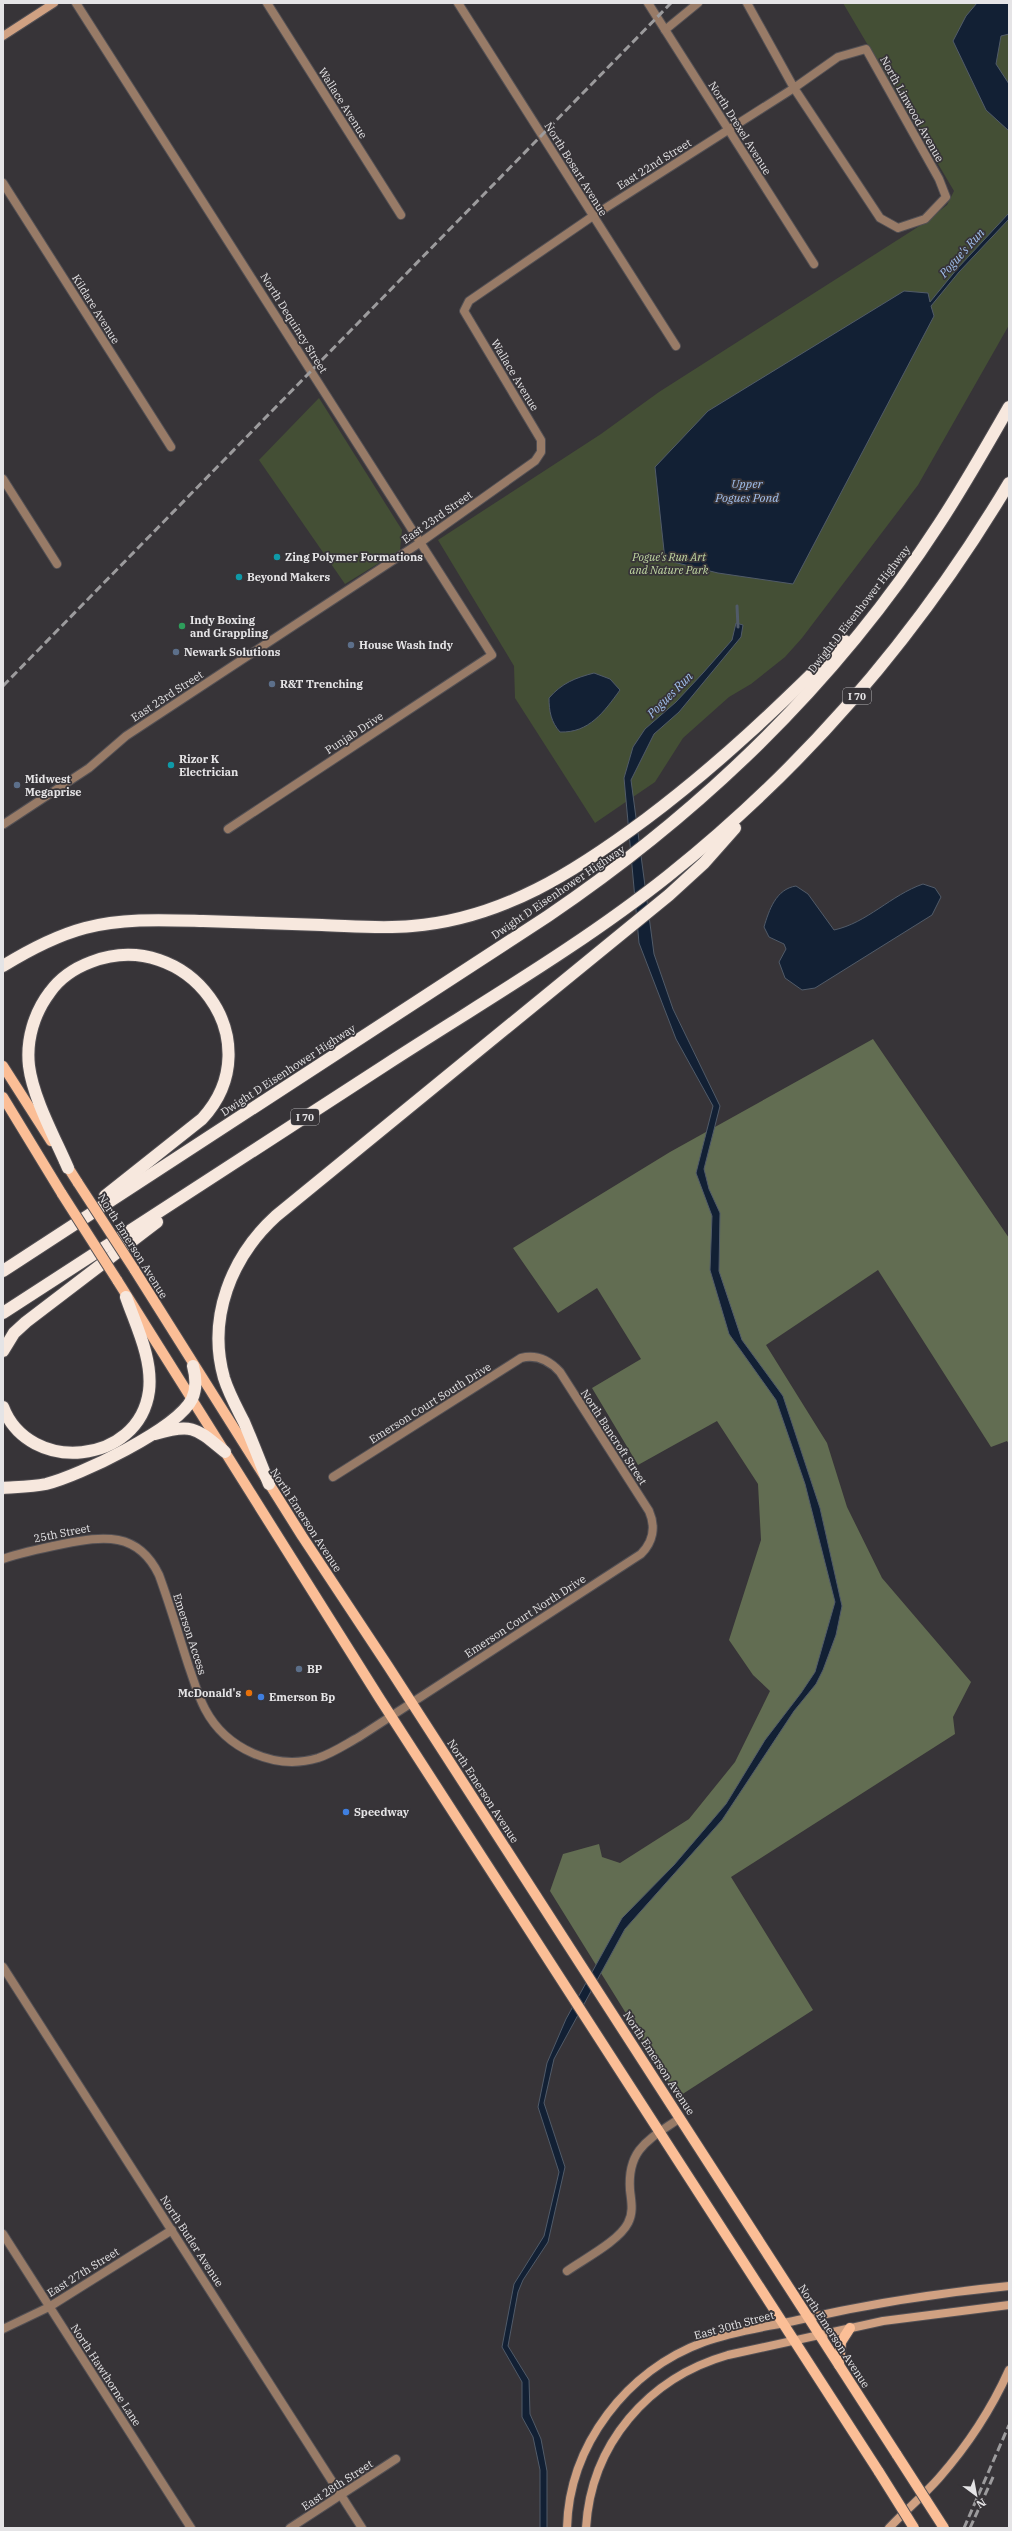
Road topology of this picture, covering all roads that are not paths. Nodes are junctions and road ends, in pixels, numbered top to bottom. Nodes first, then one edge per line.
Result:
1 (54, 3) edge
2 (76, 3) edge
3 (267, 3) edge
4 (458, 3) edge
5 (648, 3) edge
6 (698, 3) edge
7 (747, 3) edge
8 (665, 30) junction
9 (3, 36) edge
10 (866, 49) joint
11 (794, 88) junction
12 (729, 130) junction
13 (3, 183) edge
14 (401, 215) dead end
15 (593, 216) junction
16 (814, 264) dead end
17 (464, 311) joint
18 (676, 346) dead end
19 (1009, 407) edge
20 (171, 447) dead end
21 (540, 452) joint
22 (3, 479) edge
23 (1009, 483) edge
24 (420, 542) junction
25 (57, 564) dead end
26 (885, 601) junction
27 (492, 655) joint
28 (791, 766) junction
29 (4, 824) edge
30 (228, 829) dead end
31 (3, 966) edge
32 (3, 1066) edge
33 (3, 1097) edge
34 (234, 1164) junction
35 (68, 1168) junction
36 (42, 1246) junction
37 (3, 1271) edge
38 (126, 1297) junction
39 (3, 1313) edge
40 (3, 1351) edge
41 (542, 1358) joint
42 (193, 1366) junction
43 (192, 1399) junction
44 (3, 1407) edge
45 (146, 1436) junction
46 (225, 1452) junction
47 (333, 1477) dead end
48 (269, 1484) junction
49 (3, 1488) edge
50 (652, 1535) joint
51 (125, 1542) joint
52 (3, 1559) edge
53 (411, 1702) junction
54 (402, 1708) joint
55 (390, 1716) junction
56 (3, 1967) edge
57 (680, 2118) junction
58 (659, 2133) junction
59 (172, 2230) junction
60 (3, 2234) edge
61 (567, 2271) dead end
62 (1007, 2286) edge
63 (1009, 2305) edge
64 (49, 2307) junction
65 (808, 2318) junction
66 (782, 2324) junction
67 (850, 2328) junction
68 (3, 2329) edge
69 (819, 2335) junction
70 (792, 2340) junction
71 (839, 2365) junction
72 (1009, 2370) edge
73 (396, 2459) dead end
74 (342, 2496) junction
75 (191, 2528) edge
76 (290, 2528) edge
77 (362, 2528) edge
78 (567, 2528) edge
79 (586, 2528) edge
80 (889, 2528) edge
81 (914, 2528) edge
82 (944, 2528) edge

1 - 9 main road
2 - 24 street, North Dequincy Street
3 - 14 street, Wallace Avenue
4 - 15 street, North Bosart Avenue
5 - 8 street, North Drexel Avenue
6 - 8 street
7 - 11 street
8 - 12 street, North Drexel Avenue
10 - 11 street, East 22nd Street
10 - 11 street, North Linwood Avenue
11 - 12 street, East 22nd Street
12 - 15 street, East 22nd Street
12 - 16 street, North Drexel Avenue
13 - 20 street, Kildare Avenue
15 - 17 street, East 22nd Street
15 - 18 street, North Bosart Avenue
17 - 21 street, Wallace Avenue
19 - 26 highway, Dwight D Eisenhower Highway
21 - 24 street, East 23rd Street
22 - 25 street
23 - 28 highway, I 70
24 - 27 street, North Dequincy Street
24 - 29 street, East 23rd Street
26 - 31 highway
26 - 36 highway, Dwight D Eisenhower Highway
27 - 30 street, Punjab Drive
28 - 34 highway, I 70
28 - 48 highway
32 - 35 main road, North Emerson Avenue
33 - 38 main road, bridge
34 - 39 highway, I 70
34 - 40 highway
35 - 36 highway
35 - 42 main road, North Emerson Avenue, bridge
36 - 37 highway, Dwight D Eisenhower Highway
38 - 43 main road
38 - 44 highway
41 - 47 street, Emerson Court South Drive
41 - 50 street, North Bancroft Street
42 - 43 highway
42 - 48 main road, North Emerson Avenue
43 - 45 highway
43 - 46 main road
45 - 46 highway
45 - 49 highway
46 - 55 main road
48 - 53 main road, North Emerson Avenue
50 - 53 street, Emerson Court North Drive
51 - 52 street, 25th Street
51 - 55 street, Emerson Access
53 - 54 street, Emerson Court North Drive
53 - 57 main road, North Emerson Avenue
54 - 55 street, Emerson Access
55 - 58 main road
56 - 59 street, North Butler Avenue
57 - 58 street
57 - 65 main road, North Emerson Avenue
58 - 61 street
58 - 66 main road
59 - 64 street, East 27th Street
59 - 74 street, North Butler Avenue
60 - 64 street, North Hawthorne Lane
62 - 65 main road, East 30th Street
63 - 67 main road
64 - 68 street, East 27th Street
64 - 75 street, North Hawthorne Lane
65 - 66 main road, East 30th Street
65 - 69 main road, North Emerson Avenue
66 - 70 main road
66 - 78 main road, East 30th Street
67 - 69 main road
67 - 71 main road
69 - 70 main road
69 - 71 main road, North Emerson Avenue
70 - 79 main road
70 - 81 main road, bridge
71 - 82 main road, North Emerson Avenue, bridge
72 - 80 main road
73 - 74 street, East 28th Street
74 - 76 street, East 28th Street
74 - 77 street, North Butler Avenue

